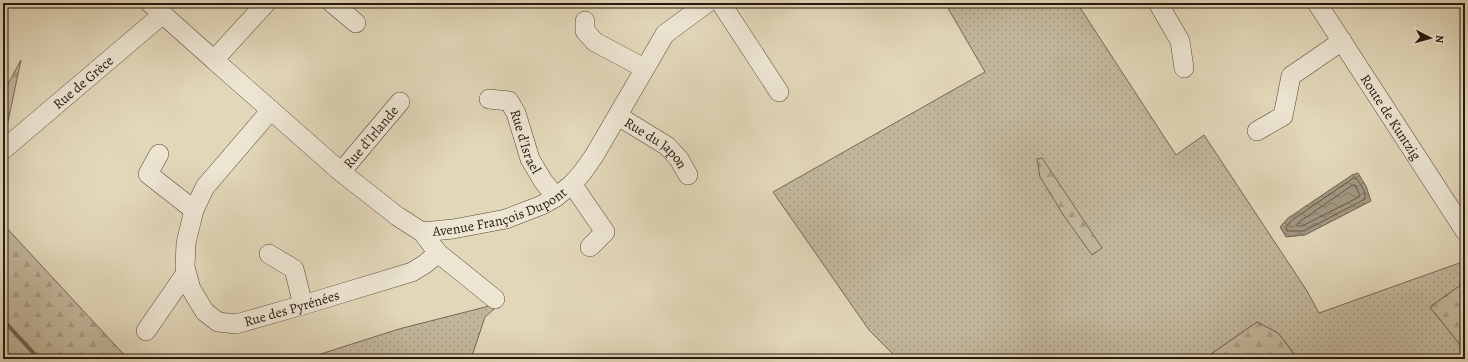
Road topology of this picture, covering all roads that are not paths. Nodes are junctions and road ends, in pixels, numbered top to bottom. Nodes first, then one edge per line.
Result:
1 (266, 3) edge
2 (332, 3) edge
3 (707, 3) edge
4 (721, 3) edge
5 (1158, 3) edge
6 (1317, 3) edge
7 (156, 9) edge
8 (585, 21) dead end
9 (356, 23) dead end
10 (1342, 41) junction
11 (214, 60) junction
12 (644, 68) junction
13 (1184, 68) dead end
14 (779, 92) dead end
15 (489, 99) dead end
16 (400, 102) dead end
17 (272, 110) junction
18 (618, 116) junction
19 (1257, 131) dead end
20 (3, 150) edge
21 (158, 154) dead end
22 (342, 172) junction
23 (688, 175) dead end
24 (572, 184) junction
25 (556, 196) junction
26 (194, 210) junction
27 (1465, 231) edge
28 (422, 232) junction
29 (590, 246) dead end
30 (438, 253) junction
31 (269, 254) dead end
32 (186, 273) junction
33 (495, 299) dead end
34 (303, 305) junction
35 (146, 331) dead end

1 - 11 street
2 - 9 street
3 - 12 street, Avenue François Dupont
4 - 14 street
5 - 13 street
6 - 10 street, Route de Kuntzig
7 - 11 street, Avenue François Dupont
7 - 20 street, Rue de Grèce
8 - 12 street
10 - 19 street
10 - 27 street, Route de Kuntzig
11 - 17 street, Avenue François Dupont
12 - 18 street, Avenue François Dupont
15 - 25 street, Rue d'Israel
16 - 22 street, Rue d'Irlande
17 - 22 street, Avenue François Dupont
17 - 26 street, Rue des Pyrénées
18 - 23 street, Rue du Japon
18 - 24 street, Avenue François Dupont
21 - 26 street
22 - 28 street, Avenue François Dupont
24 - 25 street, Avenue François Dupont
24 - 29 street
25 - 28 street, Avenue François Dupont
26 - 32 street, Rue des Pyrénées
28 - 30 street
30 - 33 street
30 - 34 street, Rue des Pyrénées
31 - 34 street
32 - 34 street, Rue des Pyrénées
32 - 35 street

